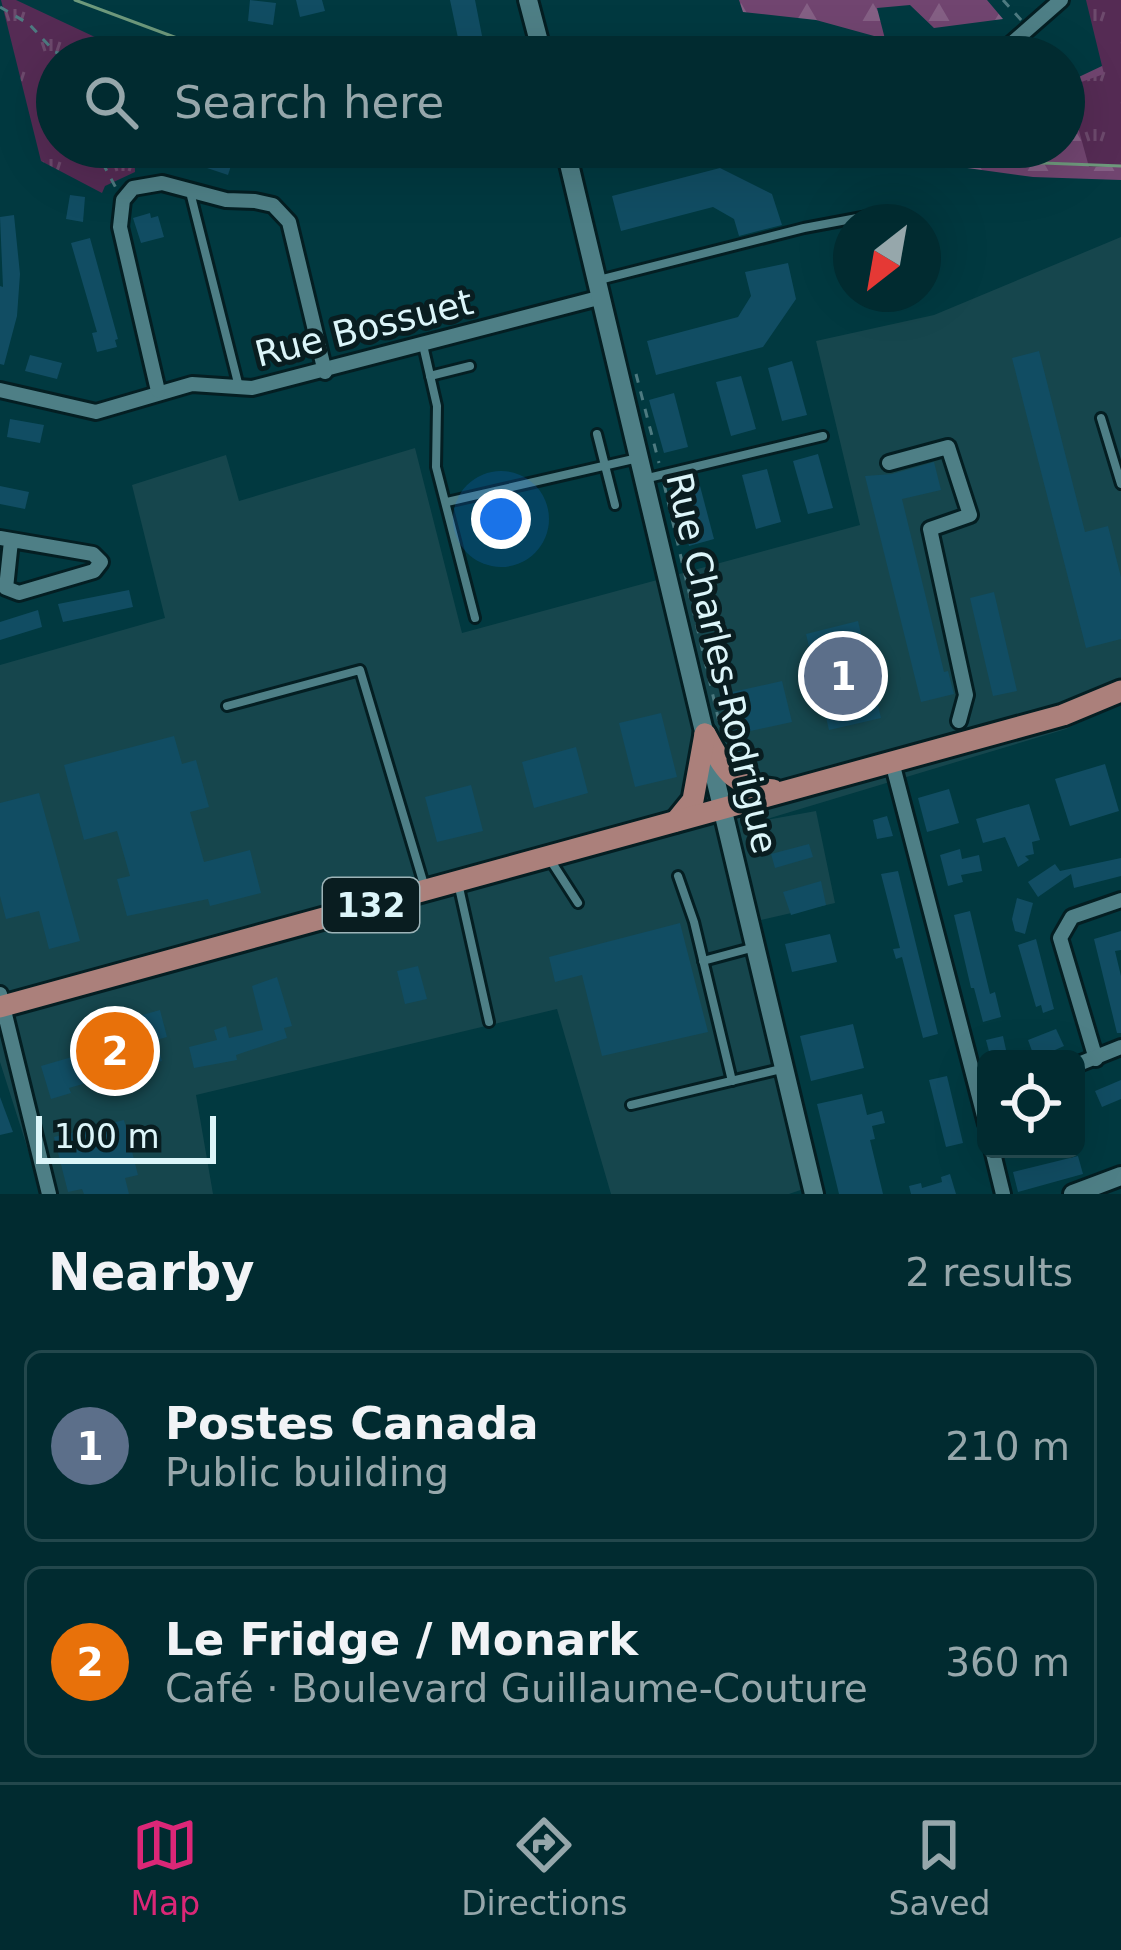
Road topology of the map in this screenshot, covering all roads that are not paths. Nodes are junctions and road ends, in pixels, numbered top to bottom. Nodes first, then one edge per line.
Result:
1 (528, 0) edge
2 (1061, 0) edge
3 (537, 36) edge
4 (1018, 36) edge
5 (570, 168) edge
6 (190, 190) junction
7 (833, 223) edge
8 (600, 288) junction
9 (423, 345) junction
10 (470, 366) dead end
11 (325, 372) junction
12 (430, 376) junction
13 (240, 388) junction
14 (0, 390) edge
15 (158, 391) junction
16 (1101, 418) dead end
17 (597, 434) dead end
18 (823, 436) dead end
19 (639, 458) junction
20 (889, 463) dead end
21 (605, 466) junction
22 (644, 478) junction
23 (1121, 484) edge
24 (447, 502) junction
25 (615, 505) dead end
26 (6, 540) edge
27 (475, 618) dead end
28 (1121, 691) edge
29 (226, 706) dead end
30 (959, 721) dead end
31 (705, 734) junction
32 (892, 762) junction
33 (785, 791) junction
34 (721, 809) junction
35 (676, 821) junction
36 (548, 856) junction
37 (678, 876) dead end
38 (457, 882) junction
39 (426, 890) junction
40 (1121, 900) edge
41 (578, 903) dead end
42 (756, 947) junction
43 (703, 961) junction
44 (1, 1002) edge
45 (489, 1022) dead end
46 (1121, 1047) edge
47 (1096, 1059) junction
48 (1085, 1062) edge
49 (786, 1068) junction
50 (977, 1073) edge
51 (731, 1081) junction
52 (631, 1105) dead end
53 (994, 1158) edge
54 (1121, 1176) edge
55 (49, 1194) edge
56 (814, 1194) edge
57 (1003, 1194) edge
58 (1074, 1194) edge

1 - 3 street
2 - 4 street
5 - 8 street, Rue Charles-Rodrigue
6 - 11 street
6 - 13 lane
6 - 15 street
7 - 8 lane
8 - 9 street, Rue Bossuet
8 - 19 street, Rue Charles-Rodrigue
9 - 11 street, Rue Bossuet
9 - 12 lane
10 - 12 lane
11 - 13 street, Rue Bossuet
12 - 24 lane
13 - 15 street, Rue Bossuet
14 - 15 street, Rue Bossuet
16 - 23 lane
17 - 21 lane
18 - 22 lane
19 - 21 lane
19 - 22 street, Rue Charles-Rodrigue
20 - 30 street
21 - 24 lane
21 - 25 lane
22 - 31 street, Rue Charles-Rodrigue
24 - 27 lane
26 - 26 street
28 - 32 main road, 132
29 - 39 lane
31 - 33 main road
31 - 34 street, Rue Charles-Rodrigue
31 - 35 main road
32 - 33 main road, 132
32 - 50 street
33 - 34 main road, 132
34 - 35 main road, 132
34 - 42 street, Rue Charles-Rodrigue
35 - 36 main road, 132
36 - 38 main road, 132
36 - 41 lane
37 - 43 lane
38 - 39 main road, 132
38 - 45 lane
39 - 44 main road, 132
40 - 47 street
42 - 43 lane
42 - 49 street, Rue Charles-Rodrigue
43 - 51 lane
44 - 55 street
46 - 47 street
47 - 48 street
49 - 51 lane
49 - 56 street, Rue Charles-Rodrigue
51 - 52 lane
53 - 57 street
54 - 58 street

